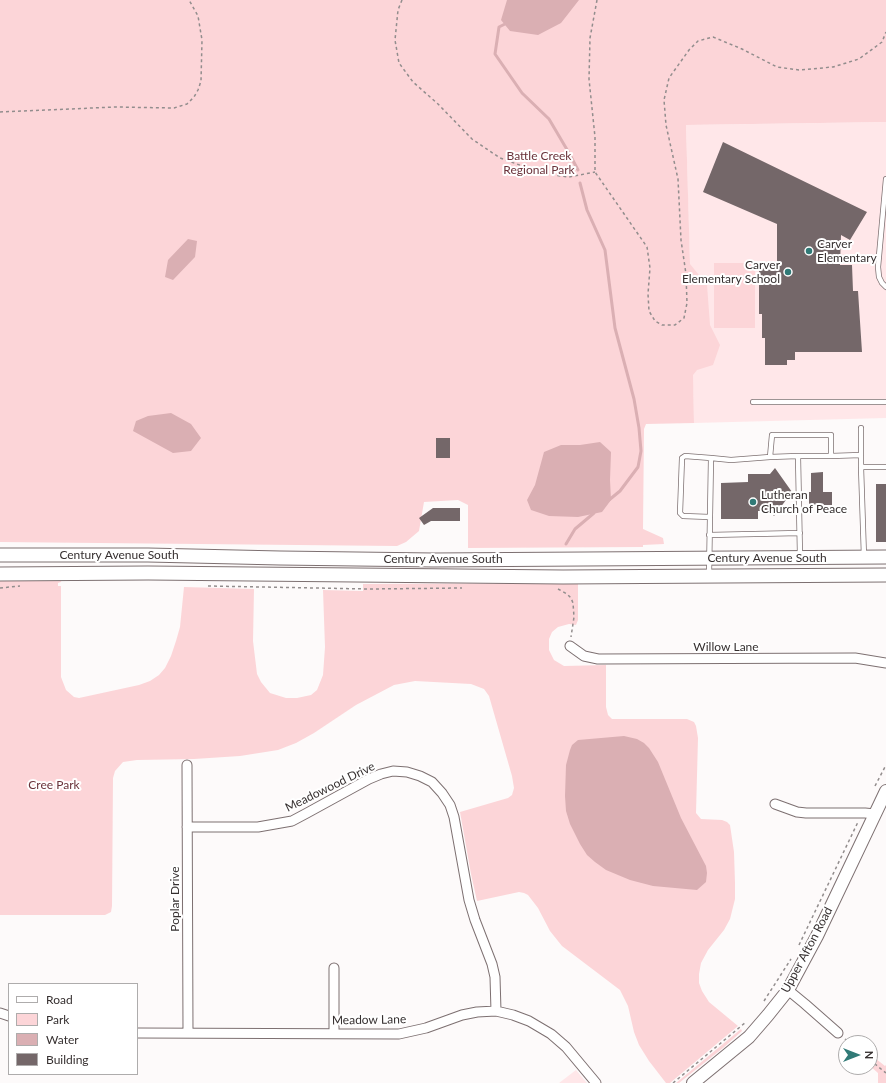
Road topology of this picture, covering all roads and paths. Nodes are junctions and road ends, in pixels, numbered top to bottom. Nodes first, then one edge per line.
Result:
1 (189, 0) edge
2 (402, 0) edge
3 (597, 0) edge
4 (886, 32) edge
5 (0, 112) edge
6 (595, 172) junction
7 (886, 179) edge
8 (886, 286) edge
9 (752, 402) dead end
10 (886, 402) edge
11 (861, 428) dead end
12 (861, 455) junction
13 (798, 456) junction
14 (831, 456) junction
15 (770, 457) junction
16 (711, 458) junction
17 (861, 467) junction
18 (886, 467) edge
19 (710, 517) junction
20 (800, 533) junction
21 (709, 535) junction
22 (0, 555) edge
23 (800, 557) junction
24 (864, 557) junction
25 (886, 557) edge
26 (708, 558) junction
27 (0, 574) edge
28 (886, 575) edge
29 (709, 576) junction
30 (22, 586) dead end
31 (207, 586) dead end
32 (0, 588) edge
33 (464, 588) dead end
34 (556, 589) dead end
35 (570, 646) joint
36 (886, 662) edge
37 (886, 764) edge
38 (186, 765) dead end
39 (886, 791) edge
40 (873, 792) dead end
41 (775, 804) dead end
42 (863, 813) junction
43 (875, 814) junction
44 (186, 827) junction
45 (799, 945) dead end
46 (792, 958) dead end
47 (334, 968) dead end
48 (788, 990) junction
49 (763, 1002) dead end
50 (496, 1011) junction
51 (748, 1021) dead end
52 (188, 1032) junction
53 (138, 1033) edge
54 (334, 1033) junction
55 (838, 1033) dead end
56 (878, 1066) edge
57 (886, 1073) edge
58 (596, 1083) edge
59 (673, 1083) edge
60 (693, 1083) edge

1 - 5 path
2 - 6 path
3 - 6 path
4 - 6 path
7 - 8 lane
9 - 10 lane
11 - 12 lane
12 - 14 lane
12 - 17 lane
13 - 14 lane
13 - 15 lane
13 - 20 lane
14 - 15 lane
15 - 16 lane
16 - 19 lane
16 - 19 lane
17 - 18 lane
17 - 24 lane
19 - 21 lane
20 - 21 lane
20 - 23 lane
21 - 26 lane
22 - 26 main road, Century Avenue South
23 - 24 main road, Century Avenue South
23 - 26 main road, Century Avenue South
24 - 25 main road, Century Avenue South
26 - 29 lane
27 - 29 main road, Century Avenue South
28 - 29 main road, Century Avenue South
30 - 32 path
31 - 33 path
34 - 35 path
35 - 36 street, Willow Lane
37 - 40 path
38 - 44 street, Poplar Drive
39 - 43 street, Upper Afton Road
41 - 42 street
42 - 43 street
42 - 45 path
43 - 48 street, Upper Afton Road
44 - 50 street, Meadowood Drive
44 - 52 street, Poplar Drive
46 - 49 path
47 - 54 street
48 - 55 street
48 - 60 street, Upper Afton Road
50 - 54 street, Meadow Lane
50 - 58 street, Meadow Lane
51 - 59 path
52 - 53 street, Meadow Lane
52 - 54 street, Meadow Lane
56 - 57 path

